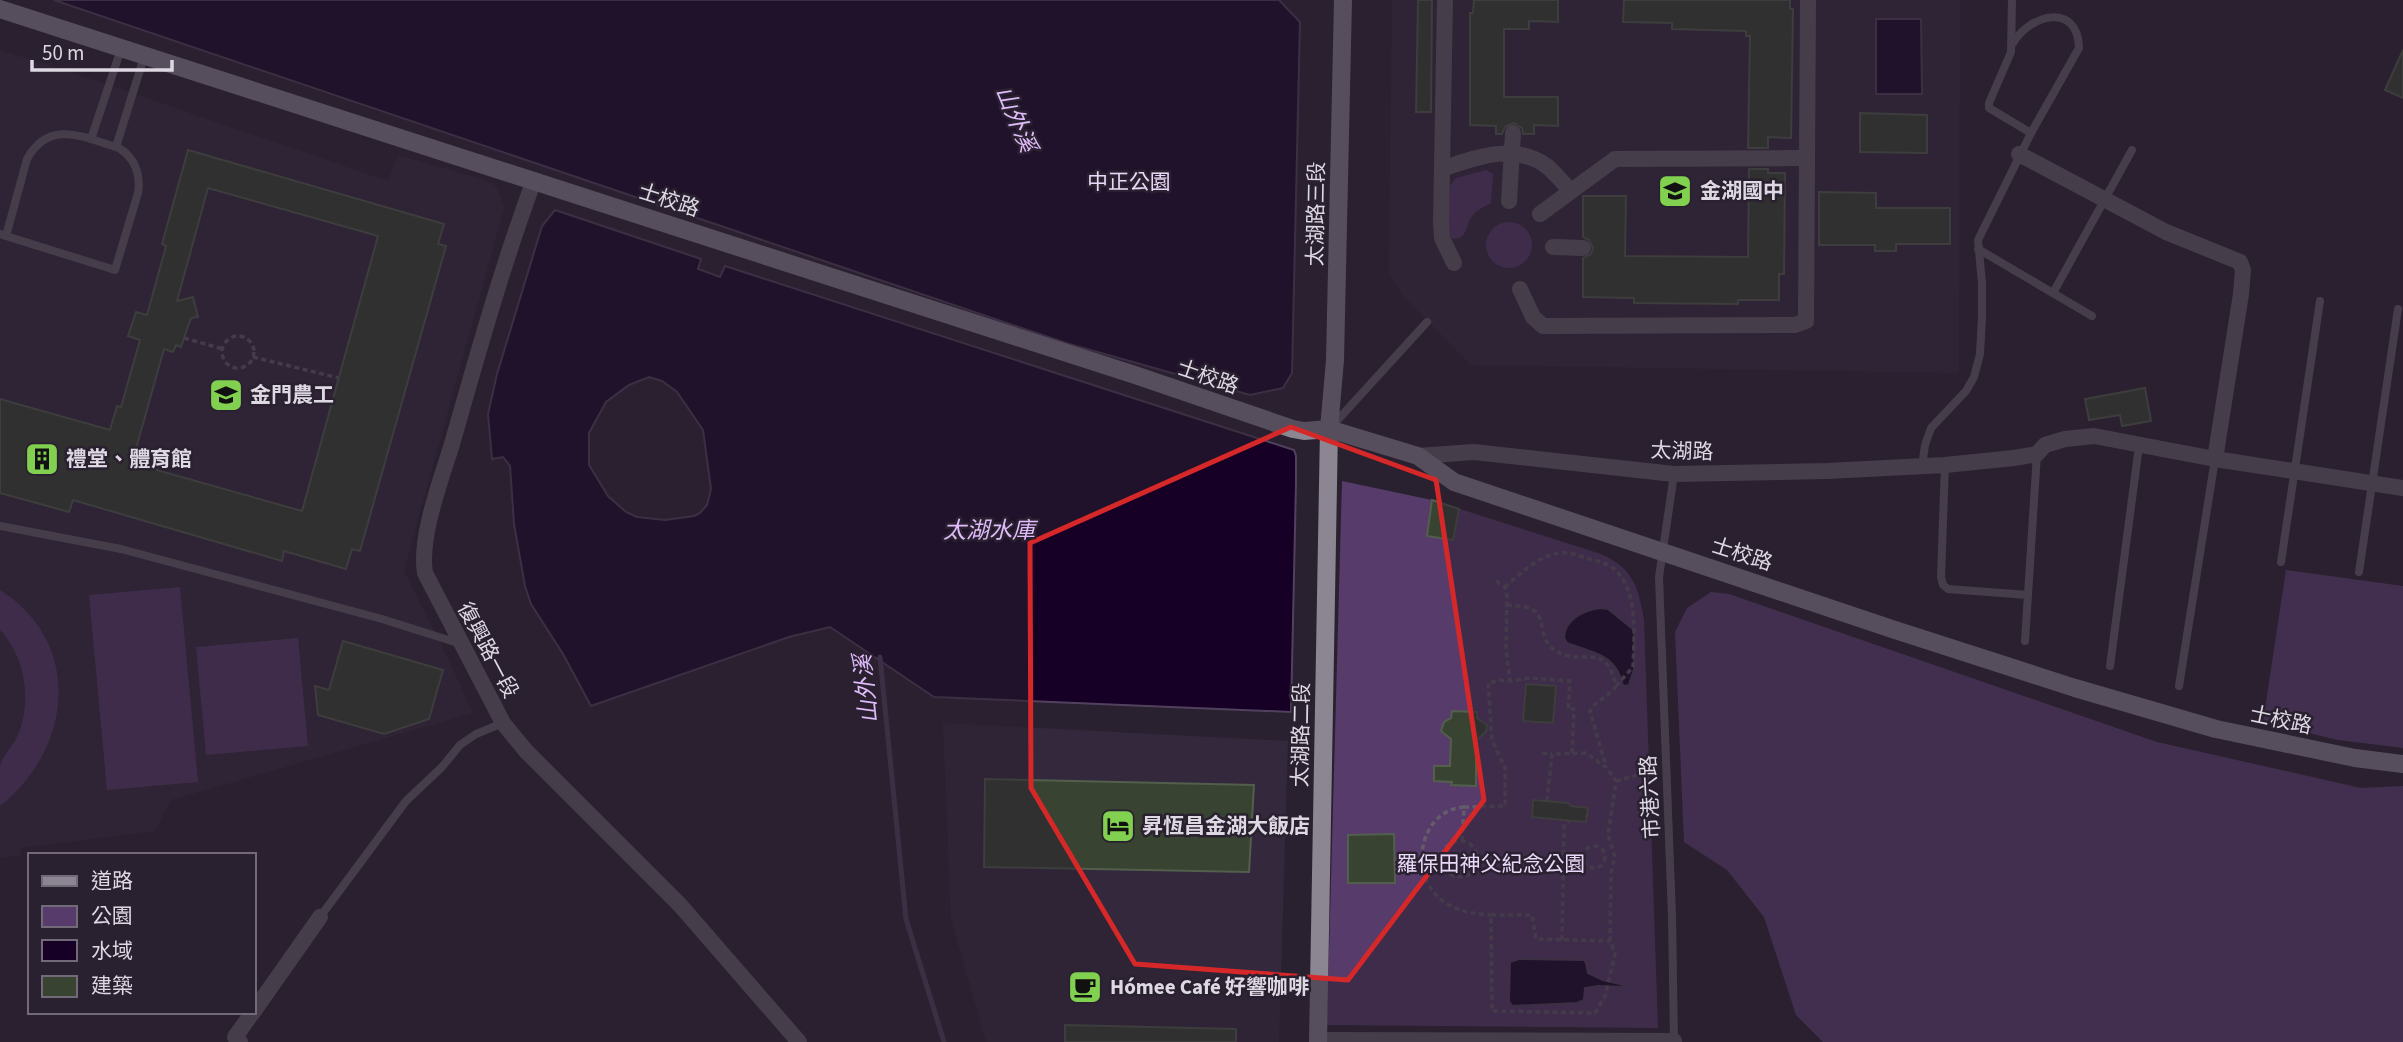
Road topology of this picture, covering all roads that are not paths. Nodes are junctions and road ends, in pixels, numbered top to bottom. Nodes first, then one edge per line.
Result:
1 (1343, 0) edge
2 (1445, 0) edge
3 (1808, 0) edge
4 (2012, 0) edge
5 (0, 9) edge
6 (2011, 45) junction
7 (121, 49) junction
8 (144, 57) junction
9 (2031, 133) junction
10 (1513, 134) dead end
11 (91, 139) junction
12 (116, 147) junction
13 (2132, 150) dead end
14 (1512, 153) junction
15 (2019, 154) junction
16 (1807, 158) junction
17 (1442, 169) junction
18 (534, 180) junction
19 (1571, 191) junction
20 (2104, 199) junction
21 (1509, 201) dead end
22 (1540, 214) dead end
23 (3, 235) edge
24 (1553, 247) dead end
25 (1583, 247) dead end
26 (1978, 249) junction
27 (1454, 264) dead end
28 (1520, 289) dead end
29 (2053, 293) junction
30 (2320, 301) dead end
31 (2398, 309) dead end
32 (2092, 316) dead end
33 (1427, 322) dead end
34 (1329, 429) junction
35 (2139, 446) junction
36 (2037, 454) junction
37 (1418, 456) junction
38 (2215, 459) junction
39 (1945, 465) junction
40 (1922, 467) junction
41 (2295, 470) junction
42 (1674, 474) junction
43 (2372, 483) junction
44 (2403, 488) edge
45 (0, 526) edge
46 (1663, 552) junction
47 (2281, 562) dead end
48 (2359, 572) dead end
49 (2028, 595) junction
50 (2025, 641) dead end
51 (461, 644) junction
52 (2110, 666) dead end
53 (2179, 686) dead end
54 (503, 723) junction
55 (2403, 764) edge
56 (320, 917) joint
57 (256, 1007) edge
58 (251, 1014) edge
59 (236, 1040) edge
60 (1318, 1041) edge
61 (1674, 1041) edge
62 (799, 1042) edge

1 - 34 street, 太湖路三段
2 - 17 street
3 - 16 street
4 - 6 lane
5 - 7 street, 士校路
6 - 9 lane
6 - 9 lane
7 - 8 street, 士校路
7 - 11 lane
8 - 12 lane
8 - 18 street, 士校路
9 - 15 lane
10 - 14 street
11 - 12 lane
11 - 23 lane
12 - 23 lane
13 - 20 lane
14 - 17 street
14 - 19 street
14 - 21 street
15 - 20 street
15 - 26 lane
16 - 19 street
16 - 28 street
17 - 27 street
18 - 34 street, 士校路
18 - 51 street, 復興路一段
19 - 22 street
20 - 29 lane
20 - 38 street
24 - 25 street
26 - 29 lane
26 - 40 lane
29 - 32 lane
30 - 41 lane
31 - 43 lane
33 - 34 lane
34 - 37 street, 士校路
34 - 60 street, 太湖路二段
35 - 36 street
35 - 38 street
35 - 52 lane
36 - 39 street, 太湖路
36 - 49 lane
37 - 42 street, 太湖路
37 - 46 street, 士校路
38 - 41 street
38 - 53 lane
39 - 40 street, 太湖路
39 - 49 lane
40 - 42 street, 太湖路
41 - 43 street
41 - 47 lane
42 - 46 lane, 市港六路
43 - 44 street
43 - 48 lane
45 - 51 lane
46 - 55 street, 士校路
46 - 61 lane, 市港六路
49 - 50 lane
51 - 54 street, 復興路一段
54 - 56 lane
54 - 62 street, 復興路一段
56 - 57 street
58 - 59 street
60 - 61 street

